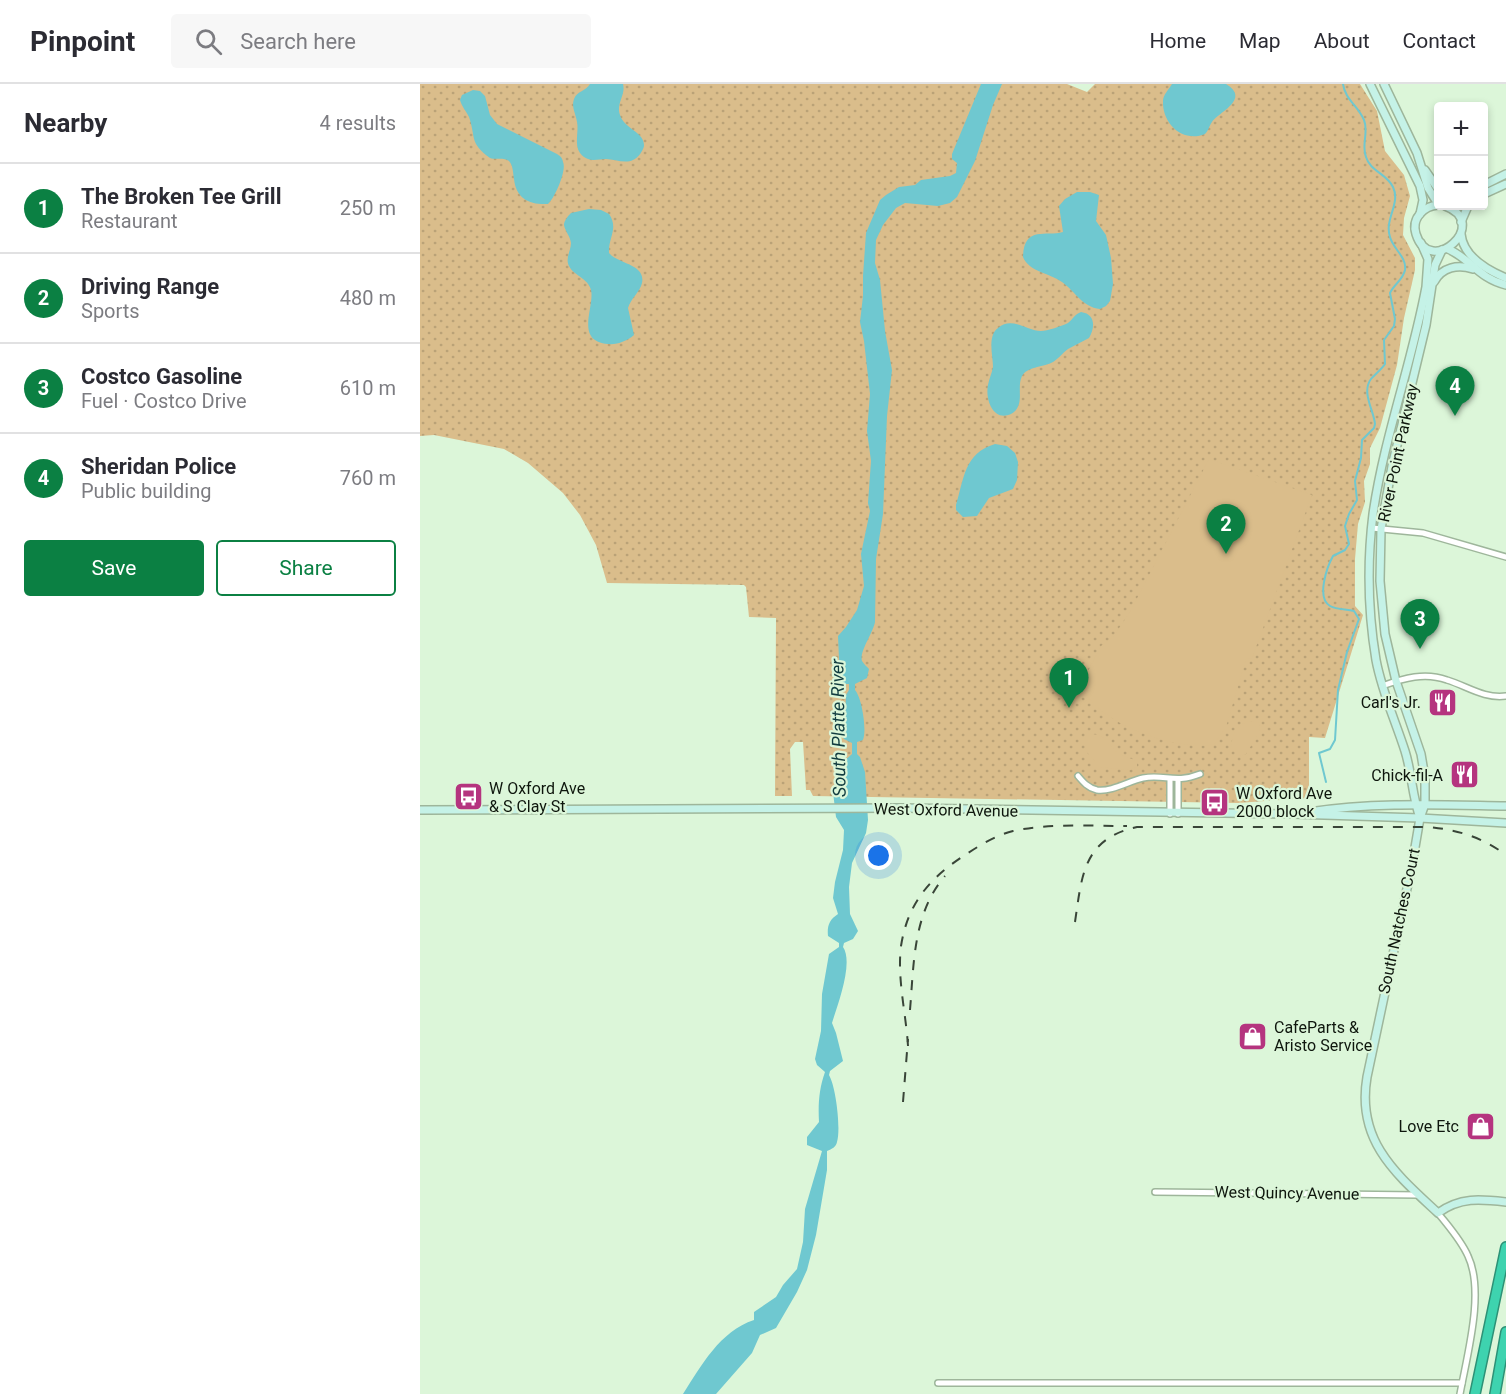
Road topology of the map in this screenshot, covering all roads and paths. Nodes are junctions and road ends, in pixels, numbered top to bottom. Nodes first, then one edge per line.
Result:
1 (1370, 84) edge
2 (1384, 84) edge
3 (1420, 160) junction
4 (1506, 174) edge
5 (1488, 183) edge
6 (1434, 184) edge
7 (1506, 184) edge
8 (1488, 192) edge
9 (1434, 198) edge
10 (1434, 205) edge
11 (1452, 210) edge
12 (1466, 210) edge
13 (1420, 214) junction
14 (1461, 222) junction
15 (1461, 232) junction
16 (1421, 243) junction
17 (1445, 250) junction
18 (1475, 270) junction
19 (1506, 278) edge
20 (1432, 285) junction
21 (1506, 285) edge
22 (1372, 528) junction
23 (1381, 529) junction
24 (1506, 557) edge
25 (1396, 681) junction
26 (1382, 686) junction
27 (1506, 696) edge
28 (1200, 774) dead end
29 (1078, 776) dead end
30 (1170, 779) junction
31 (1178, 780) junction
32 (1414, 804) junction
33 (1425, 804) junction
34 (1506, 806) edge
35 (420, 810) edge
36 (1170, 814) junction
37 (1178, 814) junction
38 (1292, 814) junction
39 (1420, 818) junction
40 (1506, 823) edge
41 (1155, 1192) dead end
42 (1418, 1195) junction
43 (1506, 1202) edge
44 (1438, 1213) junction
45 (1506, 1247) edge
46 (1506, 1332) edge
47 (938, 1383) dead end
48 (1462, 1383) junction
49 (1460, 1394) edge
50 (1475, 1394) edge
51 (1495, 1394) edge

1 - 13 street
2 - 3 street
3 - 6 street
3 - 9 street
4 - 5 street
7 - 8 street
10 - 13 street
11 - 14 street
12 - 14 street
13 - 16 street, River Point Parkway
14 - 15 street
15 - 17 street, River Point Parkway
15 - 19 street
16 - 17 street
16 - 22 street, River Point Parkway
17 - 18 street
17 - 20 street, River Point Parkway
18 - 20 street
18 - 21 street
20 - 23 street, River Point Parkway
22 - 23 street
22 - 26 street, River Point Parkway
23 - 24 street
23 - 25 street, River Point Parkway
25 - 26 street
25 - 27 street
25 - 33 street, River Point Parkway
26 - 32 street, River Point Parkway
28 - 31 street
29 - 30 street
30 - 31 street
30 - 36 street
31 - 37 street
32 - 33 street, West Oxford Avenue
32 - 38 street, West Oxford Avenue
32 - 39 street, River Point Parkway
33 - 34 street, West Oxford Avenue
33 - 39 street, River Point Parkway
35 - 36 street, West Oxford Avenue
36 - 37 street, West Oxford Avenue
37 - 38 street, West Oxford Avenue
38 - 39 street, West Oxford Avenue
39 - 40 street, West Oxford Avenue
39 - 42 street, South Natches Court
41 - 42 street, West Quincy Avenue
42 - 44 street, South Natches Court
43 - 44 street
44 - 48 street
45 - 50 highway
46 - 51 highway
47 - 48 street
48 - 49 street

